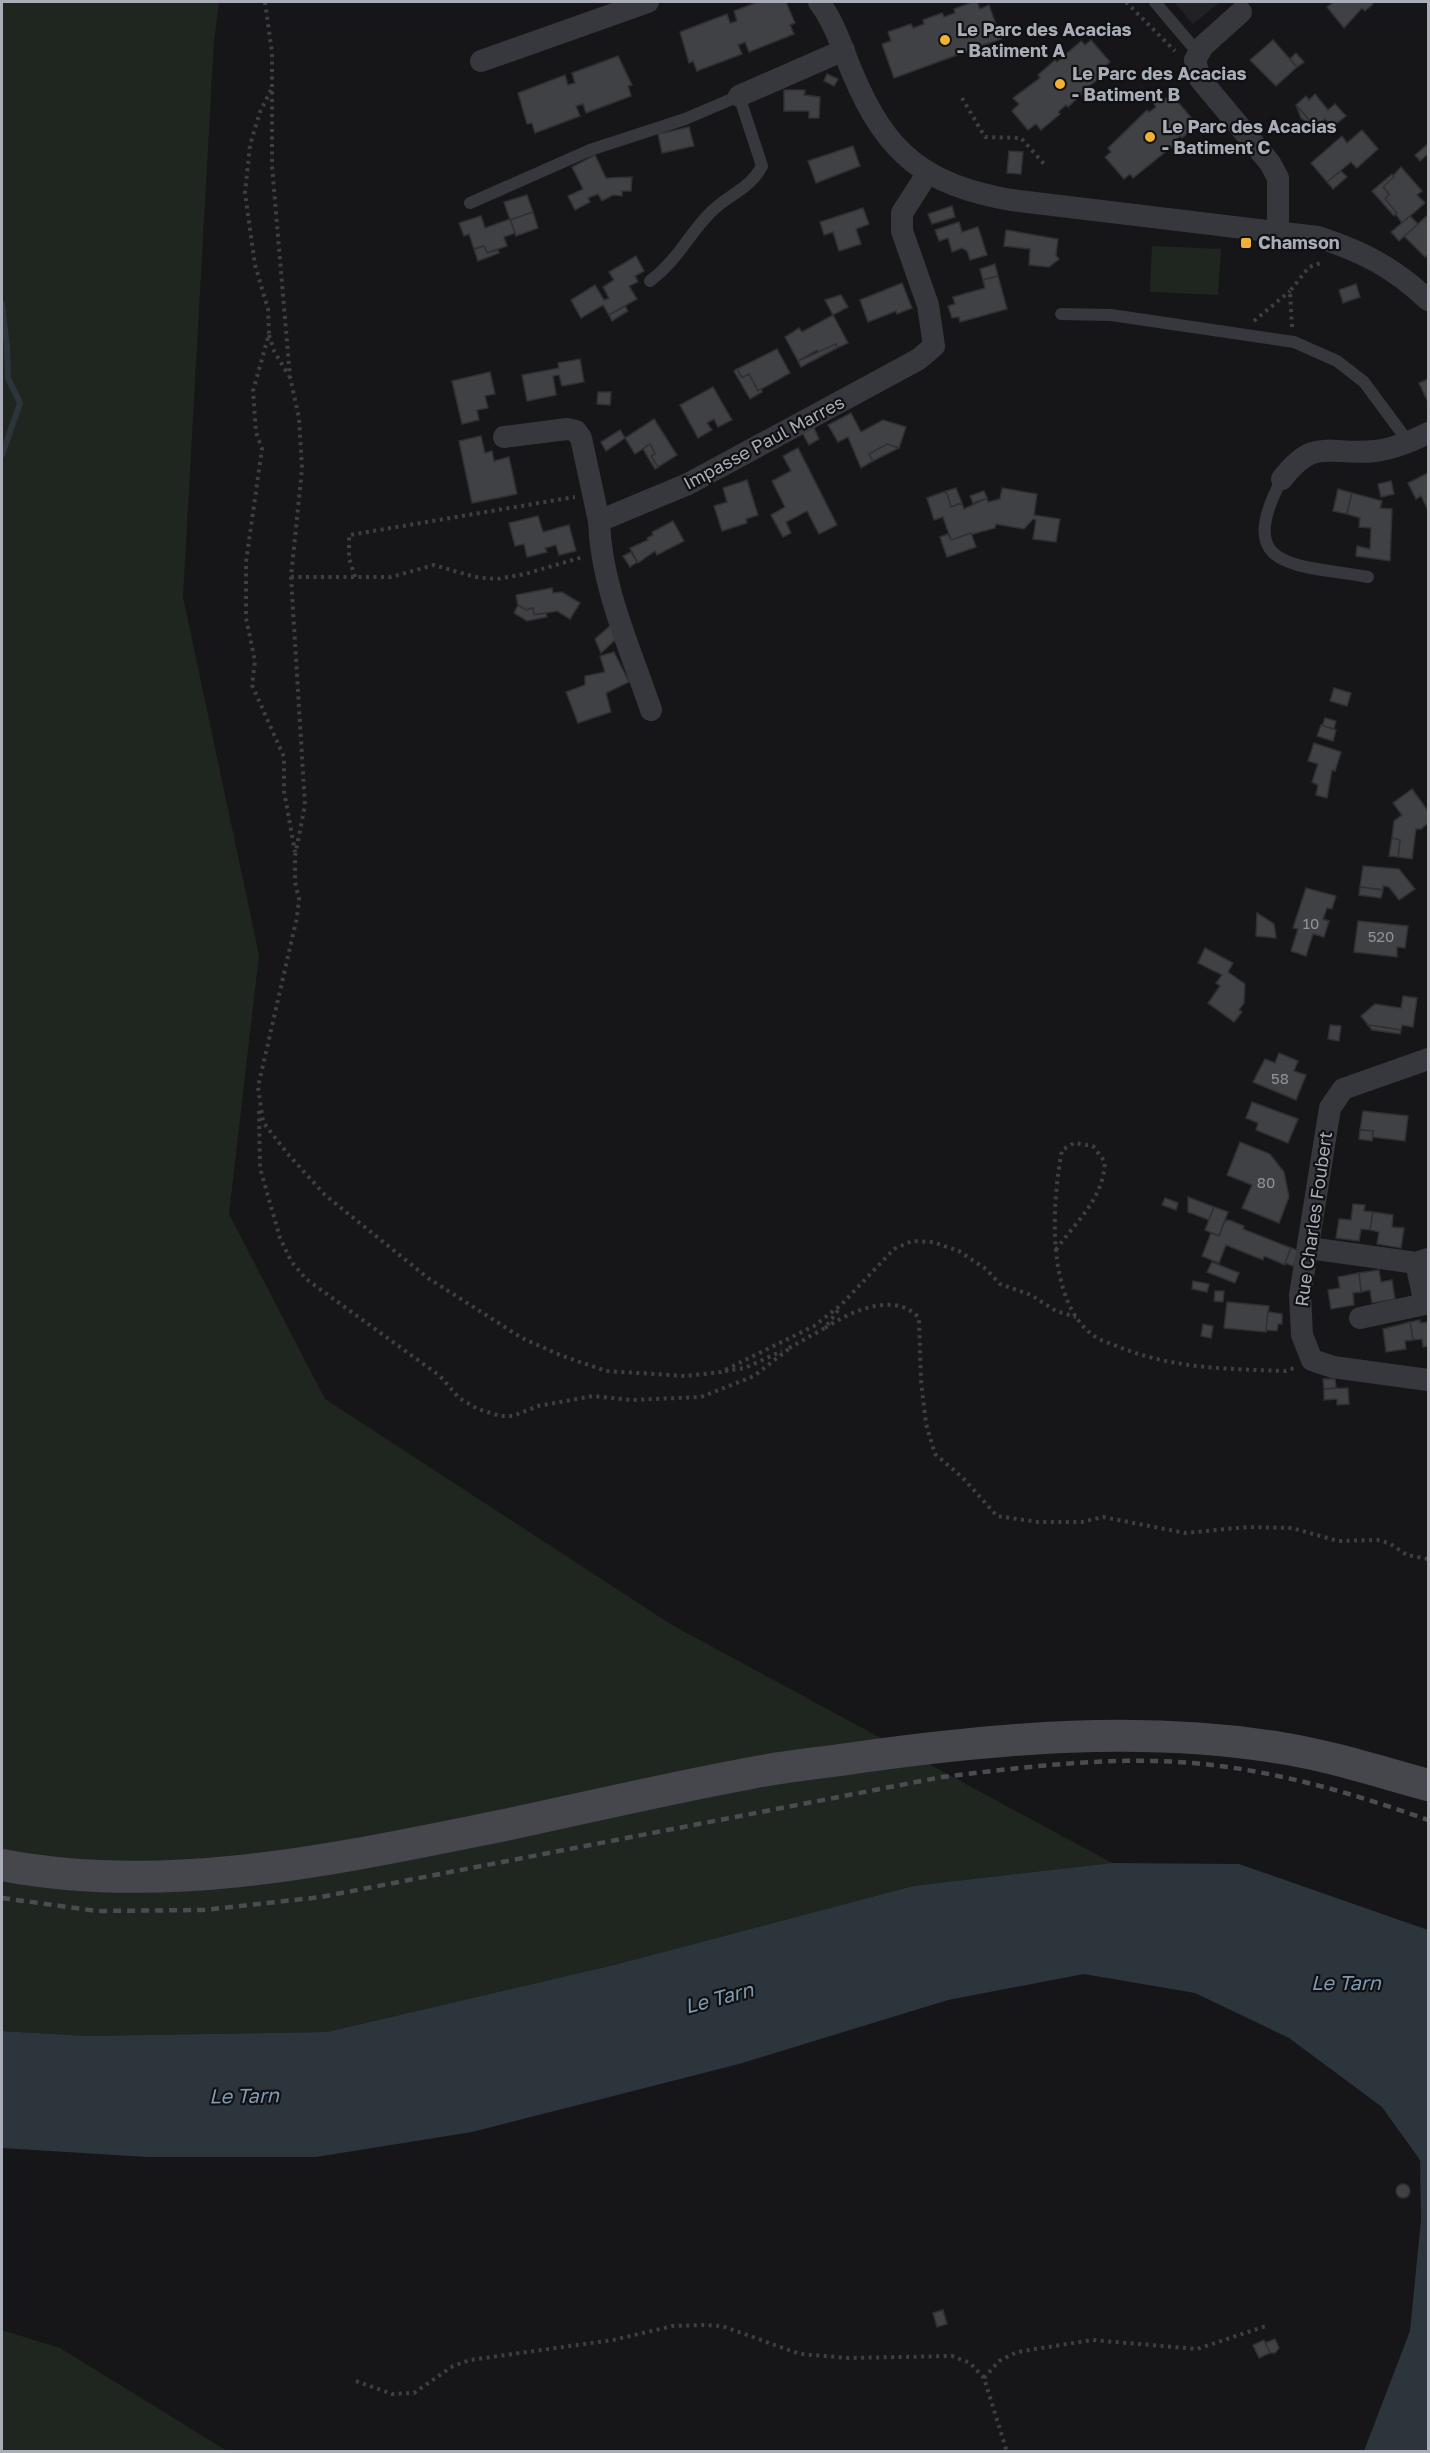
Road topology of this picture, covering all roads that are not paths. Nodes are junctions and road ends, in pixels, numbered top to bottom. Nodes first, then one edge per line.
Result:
1 (648, 2) edge
2 (819, 2) edge
3 (1155, 2) edge
4 (1241, 12) dead end
5 (844, 50) junction
6 (1197, 57) junction
7 (481, 60) dead end
8 (739, 96) junction
9 (927, 174) junction
10 (470, 203) dead end
11 (1278, 230) junction
12 (650, 281) dead end
13 (1428, 300) edge
14 (1061, 314) dead end
15 (1428, 433) edge
16 (504, 437) dead end
17 (1406, 443) junction
18 (1282, 479) joint
19 (599, 521) junction
20 (1368, 577) dead end
21 (651, 710) dead end
22 (1428, 1059) edge
23 (1309, 1248) junction
24 (1422, 1261) edge
25 (1427, 1305) edge
26 (1360, 1318) dead end
27 (1428, 1380) edge
28 (1428, 1785) edge
29 (2, 1865) edge

1 - 7 street
2 - 5 street
3 - 6 lane
4 - 6 street
5 - 8 street
5 - 9 street
6 - 11 street
8 - 10 lane
8 - 12 lane
9 - 11 street
9 - 19 street, Impasse Paul Marres
11 - 13 street
14 - 17 lane
15 - 17 street
16 - 19 street
17 - 18 street
18 - 20 lane
19 - 21 street
22 - 23 street, Rue Charles Foubert
23 - 24 street
23 - 27 street, Rue Charles Foubert
24 - 25 street
25 - 26 street
28 - 29 main road

